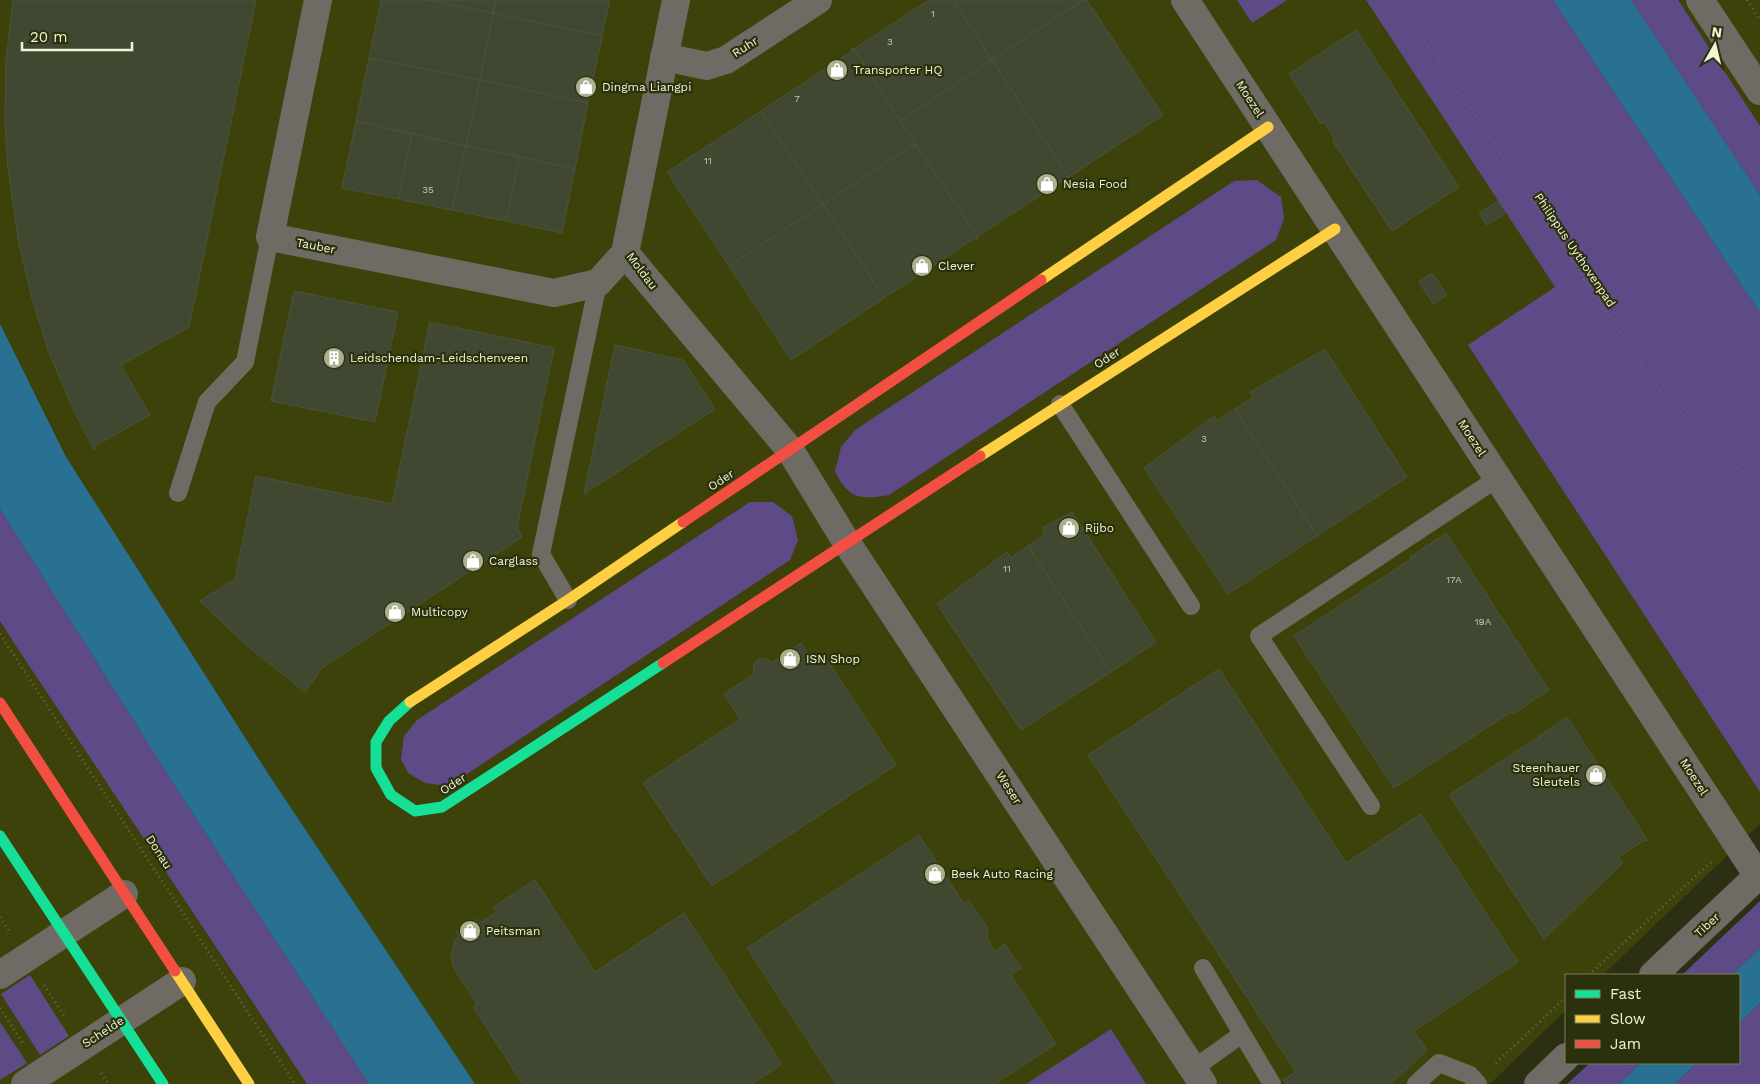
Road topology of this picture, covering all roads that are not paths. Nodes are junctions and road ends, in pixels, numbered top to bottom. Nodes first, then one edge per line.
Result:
1 (318, 0) edge
2 (676, 0) edge
3 (818, 0) edge
4 (1185, 0) edge
5 (1700, 0) edge
6 (664, 57) junction
7 (1760, 91) edge
8 (1268, 127) junction
9 (1335, 229) junction
10 (270, 237) junction
11 (625, 253) junction
12 (598, 283) junction
13 (1060, 404) junction
14 (790, 450) junction
15 (1498, 478) junction
16 (816, 492) joint
17 (178, 493) dead end
18 (847, 543) junction
19 (568, 600) junction
20 (1191, 606) dead end
21 (0, 703) edge
22 (1371, 806) dead end
23 (0, 836) edge
24 (1759, 875) edge
25 (124, 894) junction
26 (64, 933) junction
27 (1203, 968) dead end
28 (1654, 974) edge
29 (0, 975) edge
30 (182, 981) junction
31 (121, 1020) junction
32 (1242, 1034) junction
33 (1565, 1058) edge
34 (1198, 1077) edge
35 (1477, 1083) edge
36 (25, 1084) edge
37 (163, 1084) edge
38 (249, 1084) edge
39 (1272, 1084) edge
40 (1416, 1084) edge
41 (1538, 1084) edge

1 - 10 street
2 - 6 street, Moldau
3 - 6 street, Ruhr
4 - 8 street, Moezel
5 - 7 street
6 - 11 street, Moldau
8 - 9 street, Moezel
8 - 14 street, Oder
9 - 13 street, Oder
9 - 15 street, Moezel
10 - 12 street, Tauber
10 - 17 lane
11 - 12 street
11 - 14 street, Moldau
12 - 19 lane
13 - 18 street, Oder
13 - 20 lane
14 - 16 street, Moldau
14 - 19 street, Oder
15 - 22 lane
15 - 24 street, Moezel
16 - 18 street, Weser
18 - 19 street, Oder
18 - 34 street, Weser
21 - 25 street
23 - 26 street
24 - 28 street, Tiber
25 - 26 street
25 - 30 street
26 - 29 street
26 - 31 street
27 - 32 lane
30 - 31 street, Schelde
30 - 38 street
31 - 36 street, Schelde
31 - 37 street
32 - 34 lane
32 - 39 lane
33 - 41 street
35 - 40 lane

